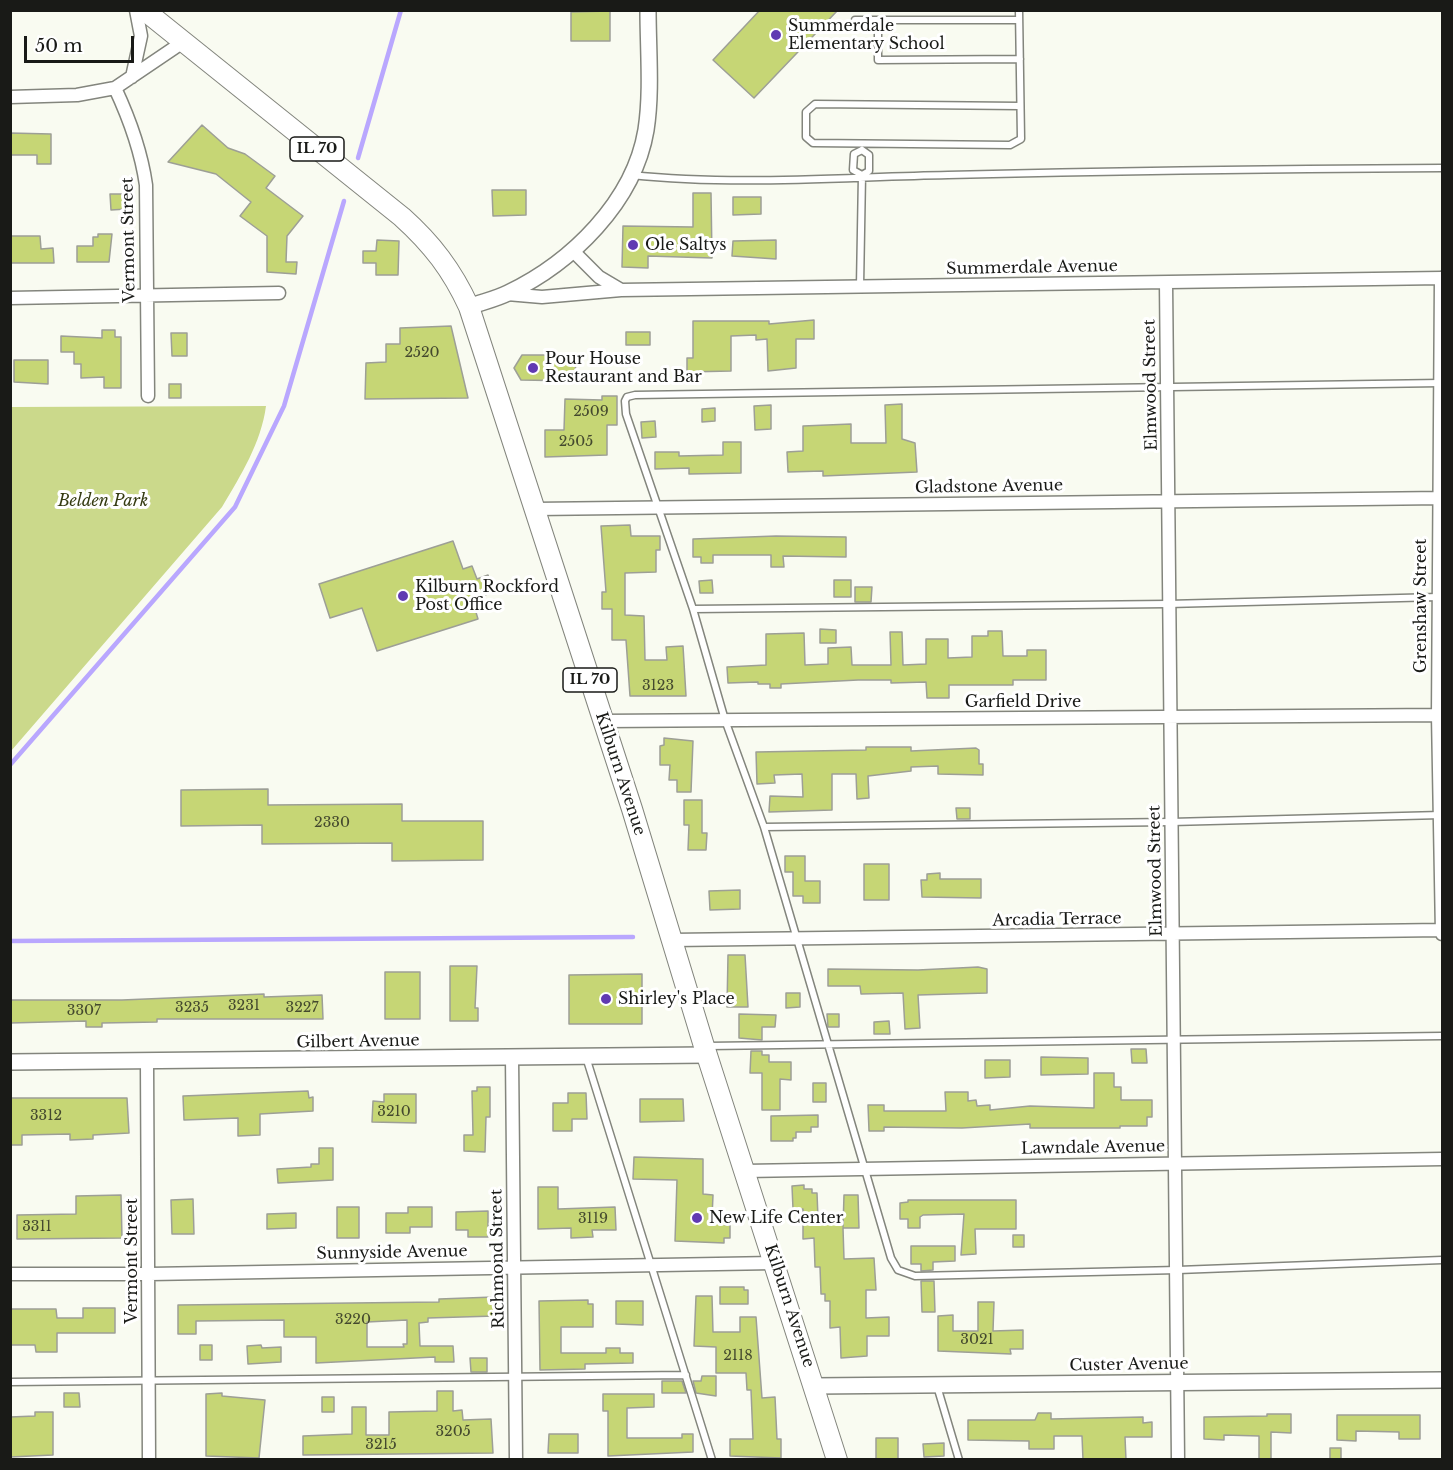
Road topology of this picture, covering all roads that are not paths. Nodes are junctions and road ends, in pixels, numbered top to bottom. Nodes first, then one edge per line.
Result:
1 (136, 10) edge
2 (144, 10) edge
3 (648, 10) edge
4 (932, 10) edge
5 (1019, 10) edge
6 (855, 20) dead end
7 (878, 20) junction
8 (932, 20) junction
9 (1019, 20) junction
10 (183, 42) junction
11 (1020, 59) junction
12 (132, 76) junction
13 (115, 88) junction
14 (10, 97) edge
15 (1020, 106) junction
16 (862, 147) junction
17 (1443, 168) edge
18 (631, 175) junction
19 (861, 177) junction
20 (572, 250) junction
21 (1442, 278) edge
22 (1166, 283) junction
23 (860, 286) junction
24 (621, 290) junction
25 (279, 293) dead end
26 (507, 294) junction
27 (147, 297) junction
28 (10, 298) edge
29 (469, 307) junction
30 (1441, 383) edge
31 (1169, 387) junction
32 (147, 396) dead end
33 (1440, 498) edge
34 (1167, 501) junction
35 (535, 508) junction
36 (659, 508) junction
37 (1440, 597) edge
38 (1168, 604) junction
39 (693, 609) junction
40 (1440, 715) edge
41 (1170, 717) junction
42 (725, 720) junction
43 (603, 721) junction
44 (1441, 815) edge
45 (1171, 822) junction
46 (764, 827) junction
47 (1442, 930) edge
48 (1443, 934) edge
49 (1173, 935) junction
50 (796, 939) junction
51 (672, 940) junction
52 (1443, 1036) edge
53 (1174, 1040) junction
54 (826, 1043) junction
55 (705, 1051) junction
56 (585, 1057) junction
57 (512, 1058) junction
58 (10, 1062) edge
59 (147, 1063) junction
60 (1443, 1159) edge
61 (1176, 1163) junction
62 (866, 1169) junction
63 (745, 1171) junction
64 (1443, 1260) edge
65 (774, 1263) junction
66 (651, 1266) junction
67 (515, 1268) junction
68 (1178, 1270) junction
69 (10, 1274) edge
70 (150, 1274) junction
71 (686, 1375) junction
72 (515, 1378) junction
73 (1443, 1380) edge
74 (10, 1382) edge
75 (149, 1382) junction
76 (1178, 1382) junction
77 (815, 1386) junction
78 (936, 1386) junction
79 (149, 1460) edge
80 (516, 1460) edge
81 (712, 1460) edge
82 (837, 1460) edge
83 (959, 1460) edge
84 (1178, 1460) edge

1 - 12 street
2 - 10 main road, Kilburn Avenue / IL 70
3 - 18 street
4 - 8 lane
5 - 9 lane
6 - 7 lane
7 - 8 lane
7 - 11 lane
8 - 9 lane
9 - 11 lane
10 - 12 street
10 - 29 main road, Kilburn Avenue / IL 70
11 - 15 lane
12 - 13 street
13 - 14 street
13 - 27 street, Vermont Street
15 - 16 lane
15 - 16 lane
16 - 19 lane
16 - 19 lane
17 - 19 lane
18 - 19 lane
18 - 20 street
19 - 23 lane
20 - 24 street
20 - 26 street
21 - 22 street, Summerdale Avenue
21 - 30 street, Grenshaw Street
22 - 23 street, Summerdale Avenue
22 - 31 street, Elmwood Street
23 - 24 street, Summerdale Avenue
24 - 26 street, Summerdale Avenue
25 - 27 street
26 - 29 street
27 - 28 street
27 - 32 street, Vermont Street
29 - 35 main road, Kilburn Avenue / IL 70
30 - 31 lane
30 - 33 street, Grenshaw Street
31 - 34 street, Elmwood Street
31 - 36 lane
33 - 34 street, Gladstone Avenue
33 - 37 street, Grenshaw Street
34 - 36 street, Gladstone Avenue
34 - 38 street, Elmwood Street
35 - 36 street, Gladstone Avenue
35 - 43 main road, Kilburn Avenue / IL 70
36 - 39 lane
37 - 38 lane
37 - 40 street, Grenshaw Street
38 - 39 lane
38 - 41 street, Elmwood Street
39 - 42 lane
40 - 41 street, Garfield Drive
40 - 44 street, Grenshaw Street
41 - 42 street, Garfield Drive
41 - 45 street, Elmwood Street
42 - 43 street, Garfield Drive
42 - 46 lane
43 - 51 main road, Kilburn Avenue / IL 70
44 - 45 lane
44 - 47 street, Grenshaw Street
45 - 46 lane
45 - 49 street, Elmwood Street
46 - 50 lane
47 - 48 street, Grenshaw Street
47 - 49 street, Arcadia Terrace
49 - 50 street, Arcadia Terrace
49 - 53 street, Elmwood Street
50 - 51 street, Arcadia Terrace
50 - 54 lane
51 - 55 main road, Kilburn Avenue / IL 70
52 - 53 lane
53 - 54 lane
53 - 61 street, Elmwood Street
54 - 55 lane
54 - 62 lane
55 - 56 street, Gilbert Avenue
55 - 63 main road, Kilburn Avenue / IL 70
56 - 57 street, Gilbert Avenue
56 - 66 lane
57 - 59 street, Gilbert Avenue
57 - 67 street, Richmond Street
58 - 59 street, Gilbert Avenue
59 - 70 street, Vermont Street
60 - 61 street, Lawndale Avenue
61 - 62 street, Lawndale Avenue
61 - 68 street, Elmwood Street
62 - 63 street, Lawndale Avenue
62 - 68 lane
63 - 65 main road, Kilburn Avenue / IL 70
64 - 68 lane
65 - 66 street, Sunnyside Avenue
65 - 77 main road, Kilburn Avenue / IL 70
66 - 67 street, Sunnyside Avenue
66 - 71 lane
67 - 70 street, Sunnyside Avenue
67 - 72 street, Richmond Street
68 - 76 street, Elmwood Street
69 - 70 street, Sunnyside Avenue
70 - 75 street, Vermont Street
71 - 72 lane
71 - 81 lane
72 - 75 lane
72 - 80 street, Richmond Street
73 - 76 street, Custer Avenue
74 - 75 lane
75 - 79 street, Vermont Street
76 - 78 street, Custer Avenue
76 - 84 street, Elmwood Street
77 - 78 street, Custer Avenue
77 - 82 main road, Kilburn Avenue / IL 70
78 - 83 lane

